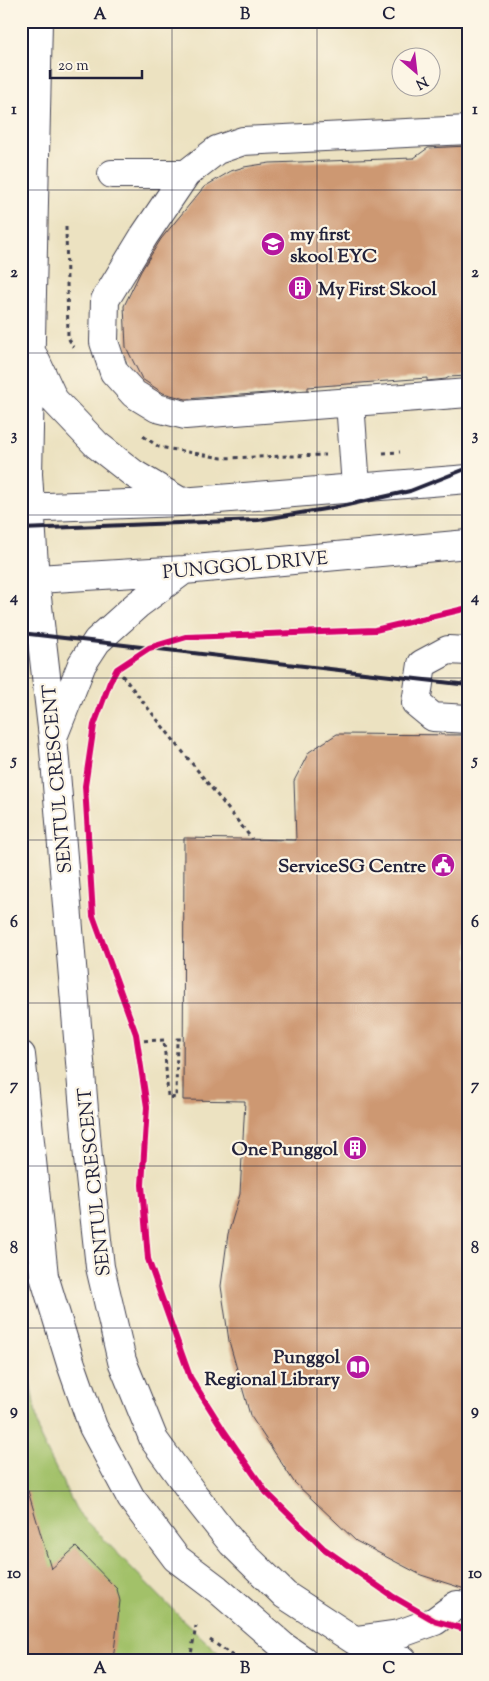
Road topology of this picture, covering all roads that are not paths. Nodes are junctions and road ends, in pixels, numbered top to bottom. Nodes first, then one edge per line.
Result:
1 (38, 21) edge
2 (468, 130) edge
3 (112, 174) dead end
4 (186, 174) junction
5 (31, 351) junction
6 (468, 393) edge
7 (350, 402) junction
8 (468, 478) edge
9 (356, 487) junction
10 (181, 502) junction
11 (26, 508) edge
12 (468, 544) edge
13 (184, 570) junction
14 (28, 580) edge
15 (468, 651) edge
16 (468, 719) edge
17 (53, 737) junction
18 (21, 1055) edge
19 (462, 1600) edge
20 (354, 1640) junction
21 (303, 1660) edge
22 (403, 1660) edge

1 - 5 street, SENTUL CRESCENT
2 - 4 street
3 - 4 street
4 - 7 street
5 - 10 street
5 - 11 street, SENTUL CRESCENT
6 - 7 street
7 - 9 street
8 - 9 street
9 - 10 street
10 - 11 street
11 - 14 street, SENTUL CRESCENT
12 - 13 street, PUNGGOL DRIVE
13 - 14 street, PUNGGOL DRIVE
13 - 17 street
14 - 17 street, SENTUL CRESCENT
15 - 16 street
17 - 20 street, SENTUL CRESCENT
18 - 21 street
19 - 20 street
20 - 22 street, SENTUL CRESCENT

